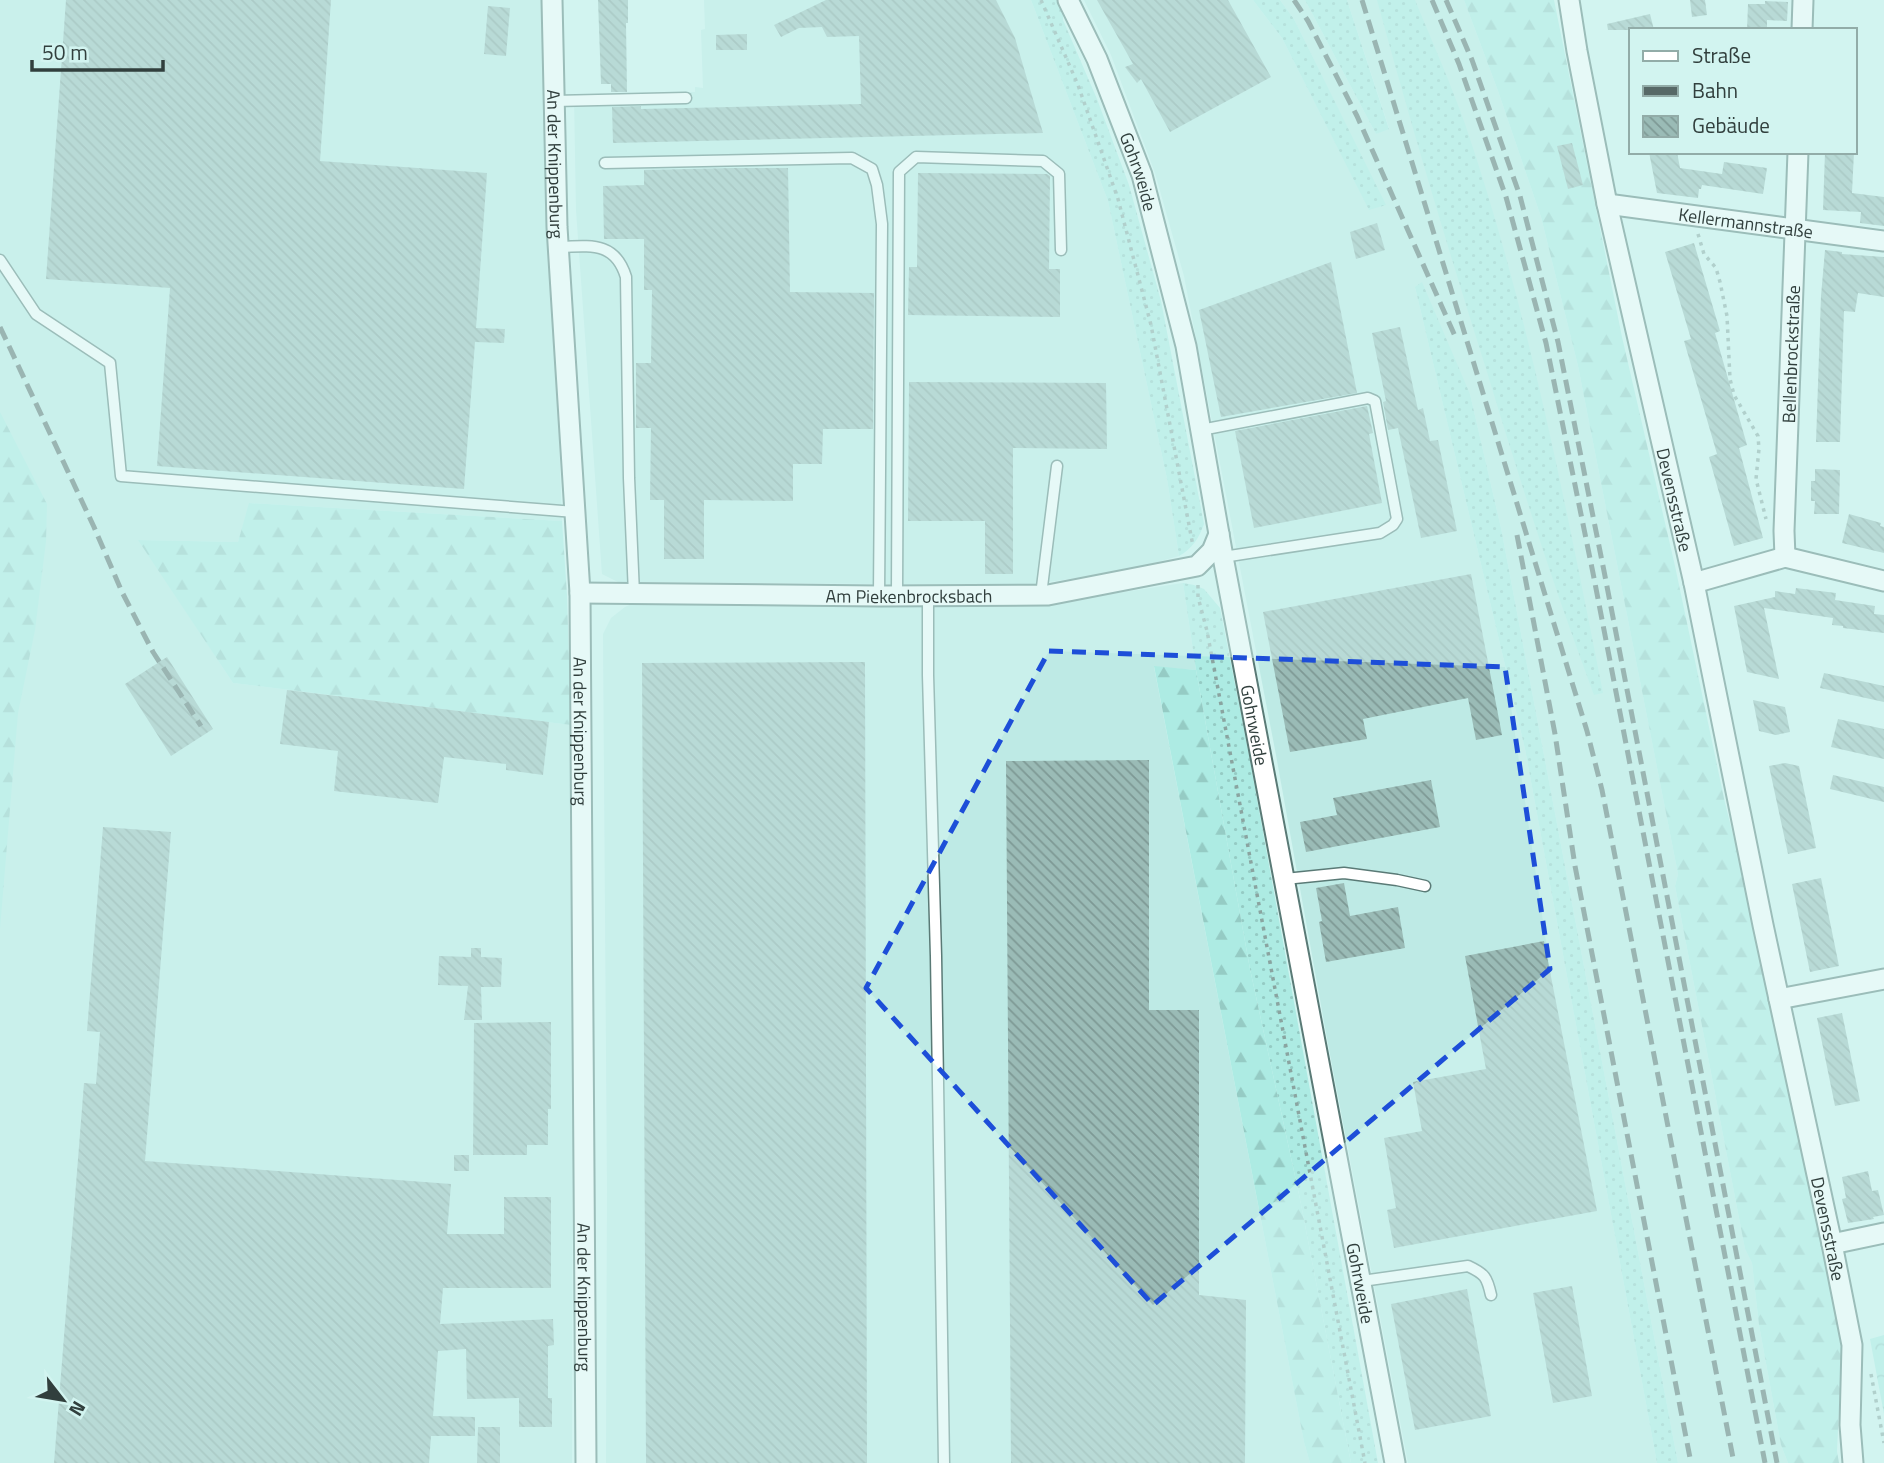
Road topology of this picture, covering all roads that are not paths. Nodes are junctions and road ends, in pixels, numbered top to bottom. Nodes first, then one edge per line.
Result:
1 (552, 0) edge
2 (1569, 0) edge
3 (1803, 0) edge
4 (1070, 1) edge
5 (1802, 28) edge
6 (686, 98) dead end
7 (554, 101) junction
8 (1798, 154) edge
9 (605, 163) dead end
10 (1607, 204) junction
11 (1795, 228) junction
12 (1884, 241) edge
13 (558, 247) junction
14 (1061, 250) dead end
15 (0, 260) edge
16 (1201, 430) junction
17 (1057, 466) dead end
18 (575, 512) junction
19 (1219, 534) junction
20 (1223, 557) junction
21 (1785, 557) junction
22 (1884, 581) edge
23 (1694, 583) junction
24 (580, 593) junction
25 (634, 594) junction
26 (928, 595) junction
27 (1041, 595) junction
28 (888, 596) junction
29 (1284, 879) junction
30 (1425, 886) dead end
31 (1884, 979) edge
32 (1779, 999) junction
33 (1884, 1233) edge
34 (1832, 1244) junction
35 (1362, 1281) junction
36 (1491, 1295) dead end
37 (586, 1463) edge
38 (944, 1463) edge
39 (1395, 1463) edge
40 (1853, 1463) edge

1 - 7 street, An der Knippenburg
2 - 10 street, Devensstraße
3 - 5 street
4 - 16 street, Gohrweide
6 - 7 lane
7 - 13 street, An der Knippenburg
8 - 11 street, Bellenbrockstraße
9 - 28 lane
10 - 11 street, Kellermannstraße
10 - 23 street, Devensstraße
11 - 12 street, Kellermannstraße
11 - 21 street, Bellenbrockstraße
13 - 18 street, An der Knippenburg
13 - 25 lane
14 - 28 lane
15 - 18 lane
16 - 19 street, Gohrweide
16 - 20 lane
17 - 27 lane
18 - 24 street, An der Knippenburg
19 - 20 street, Gohrweide
19 - 27 street, Am Piekenbrocksbach
20 - 29 street, Gohrweide
21 - 22 street
21 - 23 street
23 - 32 street, Devensstraße
24 - 25 street, Am Piekenbrocksbach
24 - 37 street, An der Knippenburg
25 - 28 street, Am Piekenbrocksbach
26 - 27 street, Am Piekenbrocksbach
26 - 28 street, Am Piekenbrocksbach
26 - 38 lane
29 - 30 lane
29 - 35 street, Gohrweide
31 - 32 street
32 - 34 street, Devensstraße
33 - 34 street
34 - 40 street, Devensstraße
35 - 36 lane
35 - 39 street, Gohrweide

